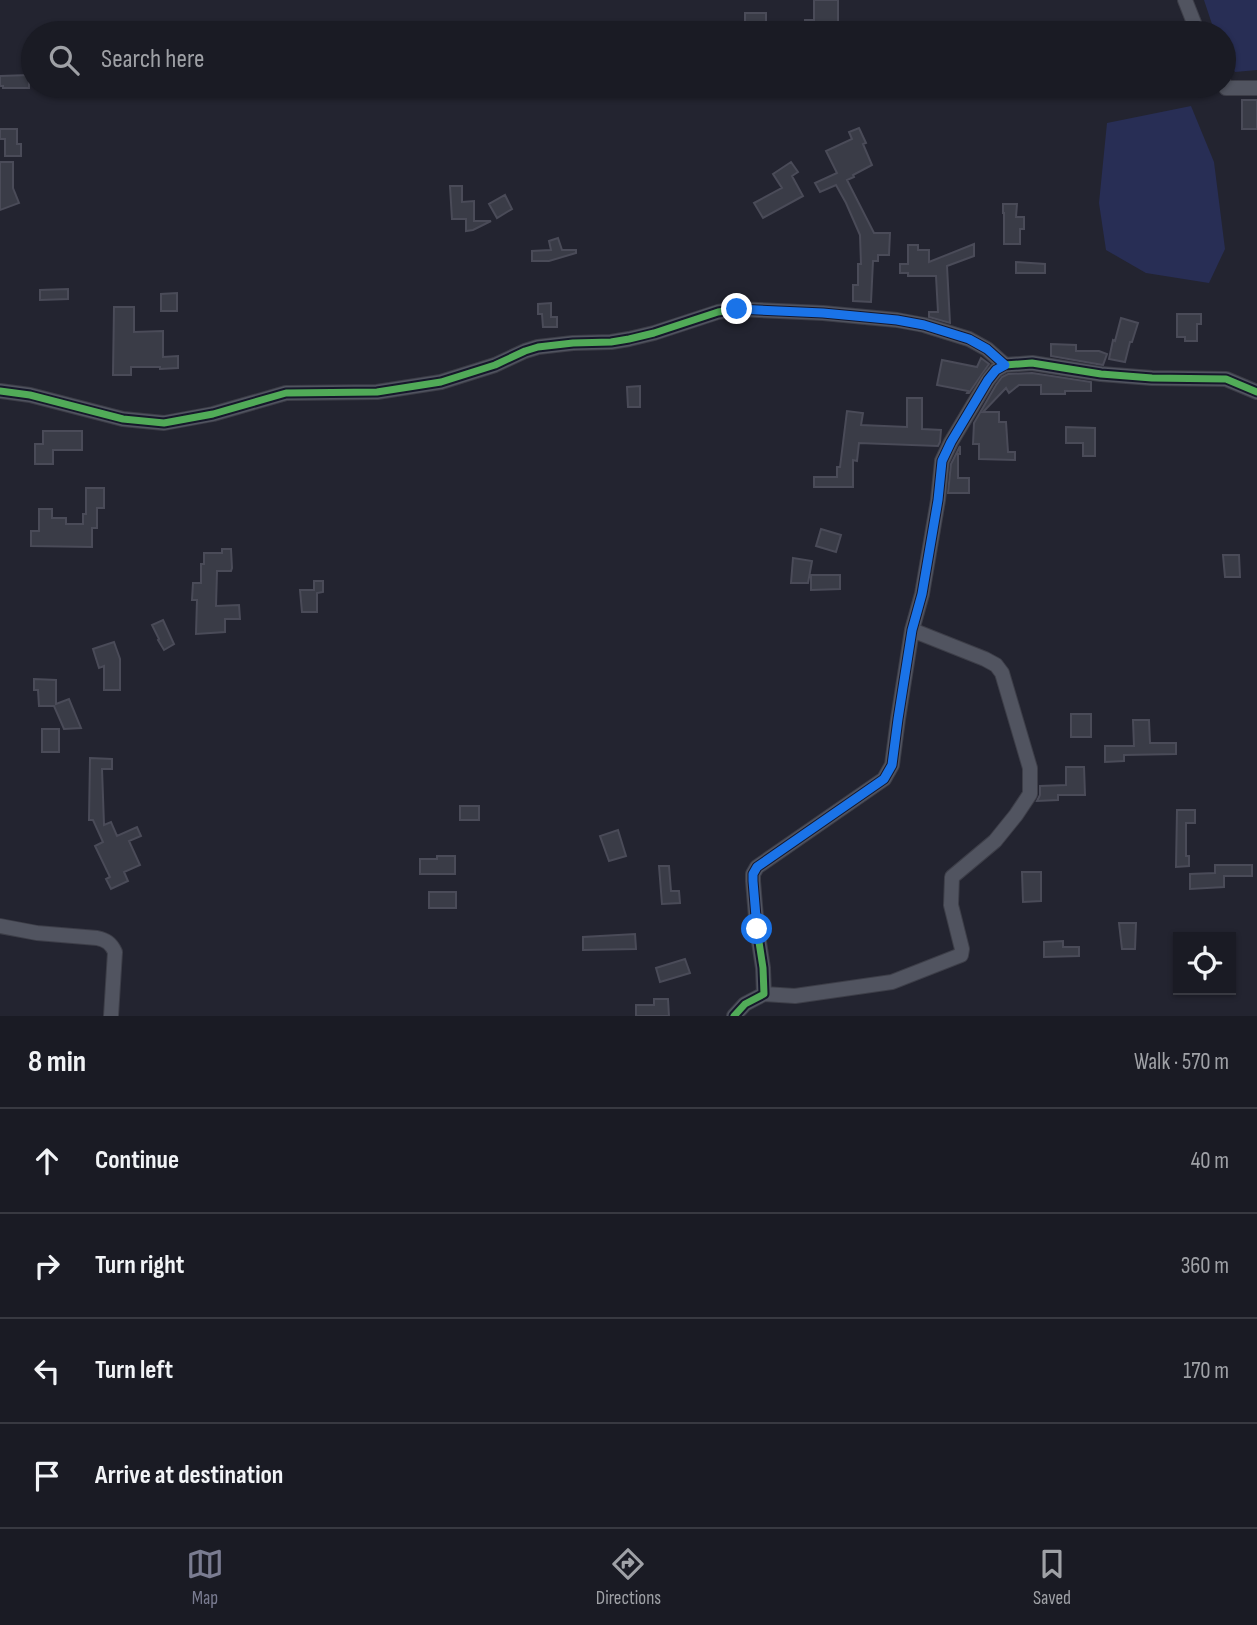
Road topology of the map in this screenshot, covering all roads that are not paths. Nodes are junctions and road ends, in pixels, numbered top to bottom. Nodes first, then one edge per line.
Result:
1 (1185, 0) edge
2 (1193, 21) edge
3 (1236, 88) edge
4 (1257, 88) edge
5 (1005, 365) junction
6 (0, 391) edge
7 (1257, 392) edge
8 (912, 630) junction
9 (0, 926) edge
10 (764, 994) junction
11 (111, 1016) edge
12 (734, 1016) edge

1 - 2 street
3 - 4 street
5 - 6 street
5 - 7 street
5 - 8 street
8 - 10 street
8 - 10 street
9 - 11 street
10 - 12 street

